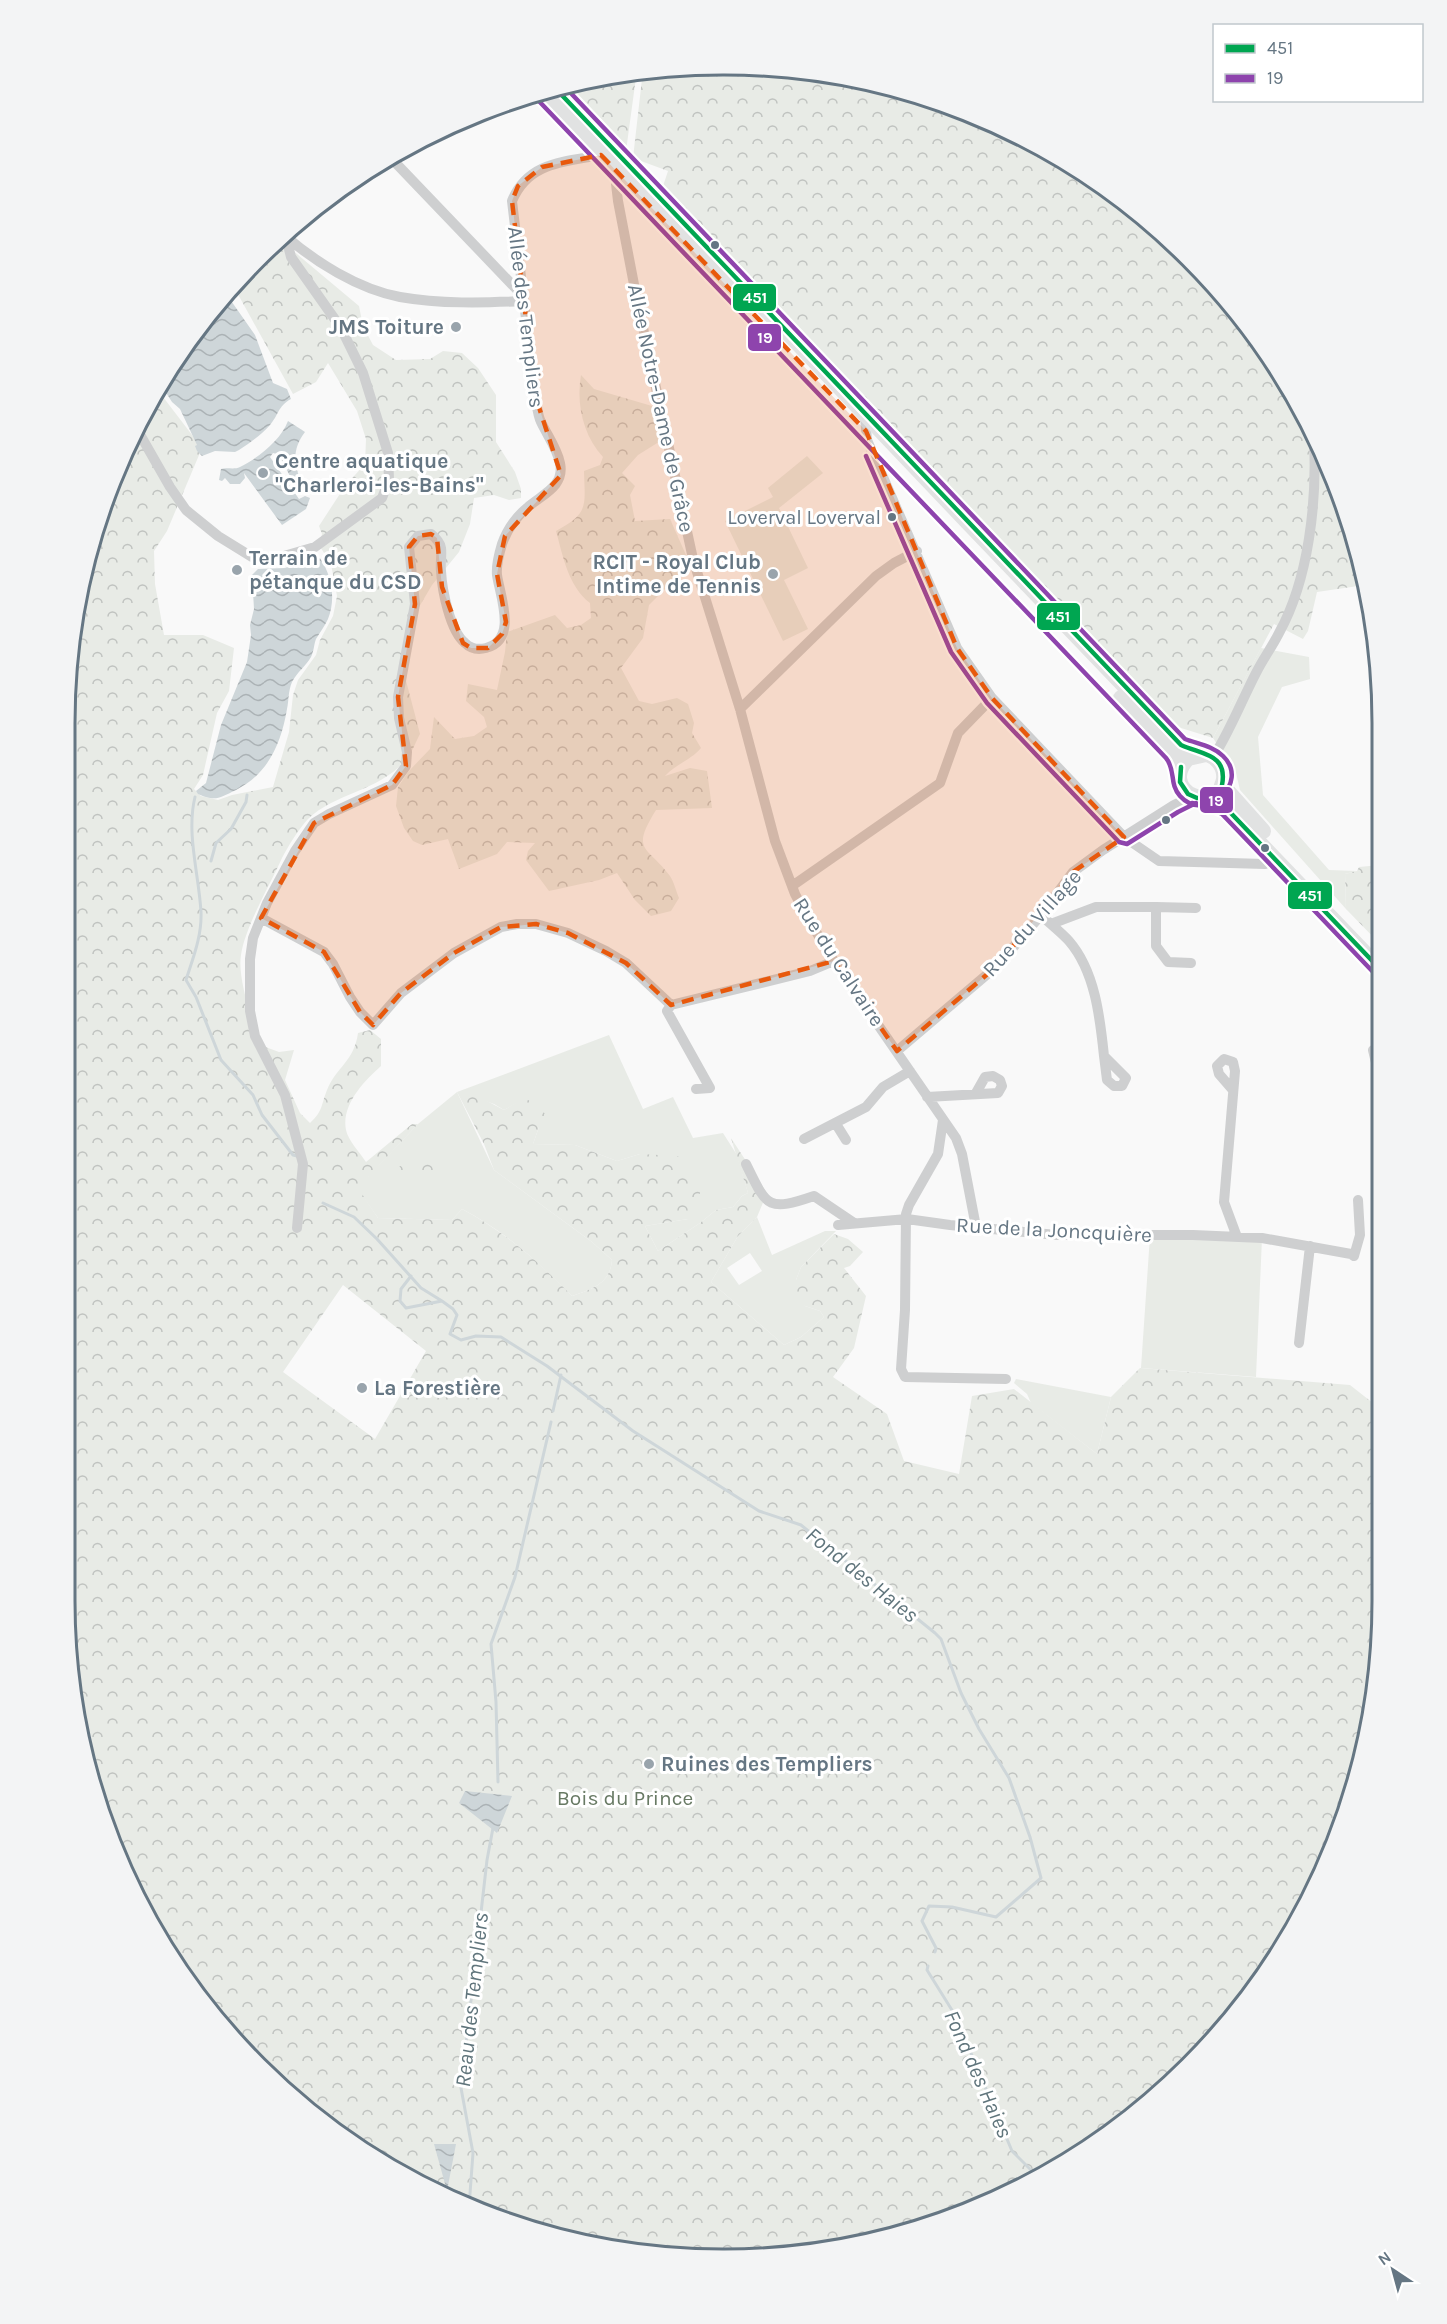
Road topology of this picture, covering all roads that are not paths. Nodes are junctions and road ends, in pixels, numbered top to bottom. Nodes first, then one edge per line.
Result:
1 (561, 96) edge
2 (548, 99) edge
3 (606, 151) junction
4 (396, 164) edge
5 (626, 171) junction
6 (291, 240) edge
7 (287, 244) edge
8 (523, 298) junction
9 (866, 424) junction
10 (142, 438) edge
11 (1315, 457) edge
12 (917, 551) junction
13 (992, 698) junction
14 (740, 709) junction
15 (1211, 756) junction
16 (1181, 767) junction
17 (1222, 785) junction
18 (1193, 793) junction
19 (1124, 837) junction
20 (1265, 864) dead end
21 (792, 886) junction
22 (1156, 907) junction
23 (1196, 908) dead end
24 (1041, 915) junction
25 (261, 918) junction
26 (1051, 924) junction
27 (1372, 944) edge
28 (834, 961) junction
29 (1372, 961) edge
30 (1191, 963) dead end
31 (671, 1005) junction
32 (897, 1051) junction
33 (1104, 1056) dead end
34 (910, 1071) junction
35 (696, 1089) dead end
36 (1232, 1089) dead end
37 (976, 1093) dead end
38 (927, 1097) junction
39 (943, 1120) junction
40 (836, 1125) junction
41 (804, 1139) dead end
42 (846, 1140) dead end
43 (746, 1164) dead end
44 (1359, 1200) dead end
45 (907, 1219) junction
46 (854, 1223) junction
47 (838, 1225) dead end
48 (976, 1227) junction
49 (297, 1228) dead end
50 (1237, 1237) junction
51 (1310, 1246) junction
52 (1299, 1343) dead end
53 (1005, 1378) dead end

1 - 3 main road
2 - 3 main road
3 - 5 main road
3 - 8 street, Allée des Templiers
4 - 8 street
5 - 9 main road
5 - 14 street, Allée Notre-Dame de Grâce
6 - 8 street
7 - 10 street
8 - 25 street, Allée des Templiers
9 - 12 street
9 - 15 main road
9 - 16 main road
11 - 15 street
12 - 13 street
12 - 14 street
13 - 19 street
13 - 21 street
14 - 21 street, Rue du Calvaire
15 - 16 main road
15 - 17 main road
16 - 18 main road
17 - 18 main road
17 - 27 main road
18 - 19 street, Rue du Village
18 - 29 main road
19 - 20 street
19 - 24 street, Rue du Village
21 - 28 street, Rue du Calvaire
22 - 23 street
22 - 26 street
22 - 30 street
24 - 26 street
24 - 32 street, Rue du Village
25 - 31 street
25 - 49 street, Allée des Templiers
26 - 33 street
28 - 31 street
28 - 32 street, Rue du Calvaire
31 - 35 street
32 - 34 street, Rue du Calvaire
34 - 38 street, Rue du Calvaire
34 - 40 street
36 - 50 street
37 - 38 street
38 - 39 street, Rue du Calvaire
39 - 45 street
39 - 48 street, Rue du Calvaire
40 - 41 street
40 - 42 street
43 - 46 street
44 - 51 street, Rue de la Joncquière
45 - 46 street
45 - 48 street, Rue de la Joncquière
45 - 53 street
46 - 47 street
48 - 50 street, Rue de la Joncquière
50 - 51 street, Rue de la Joncquière
51 - 52 street

